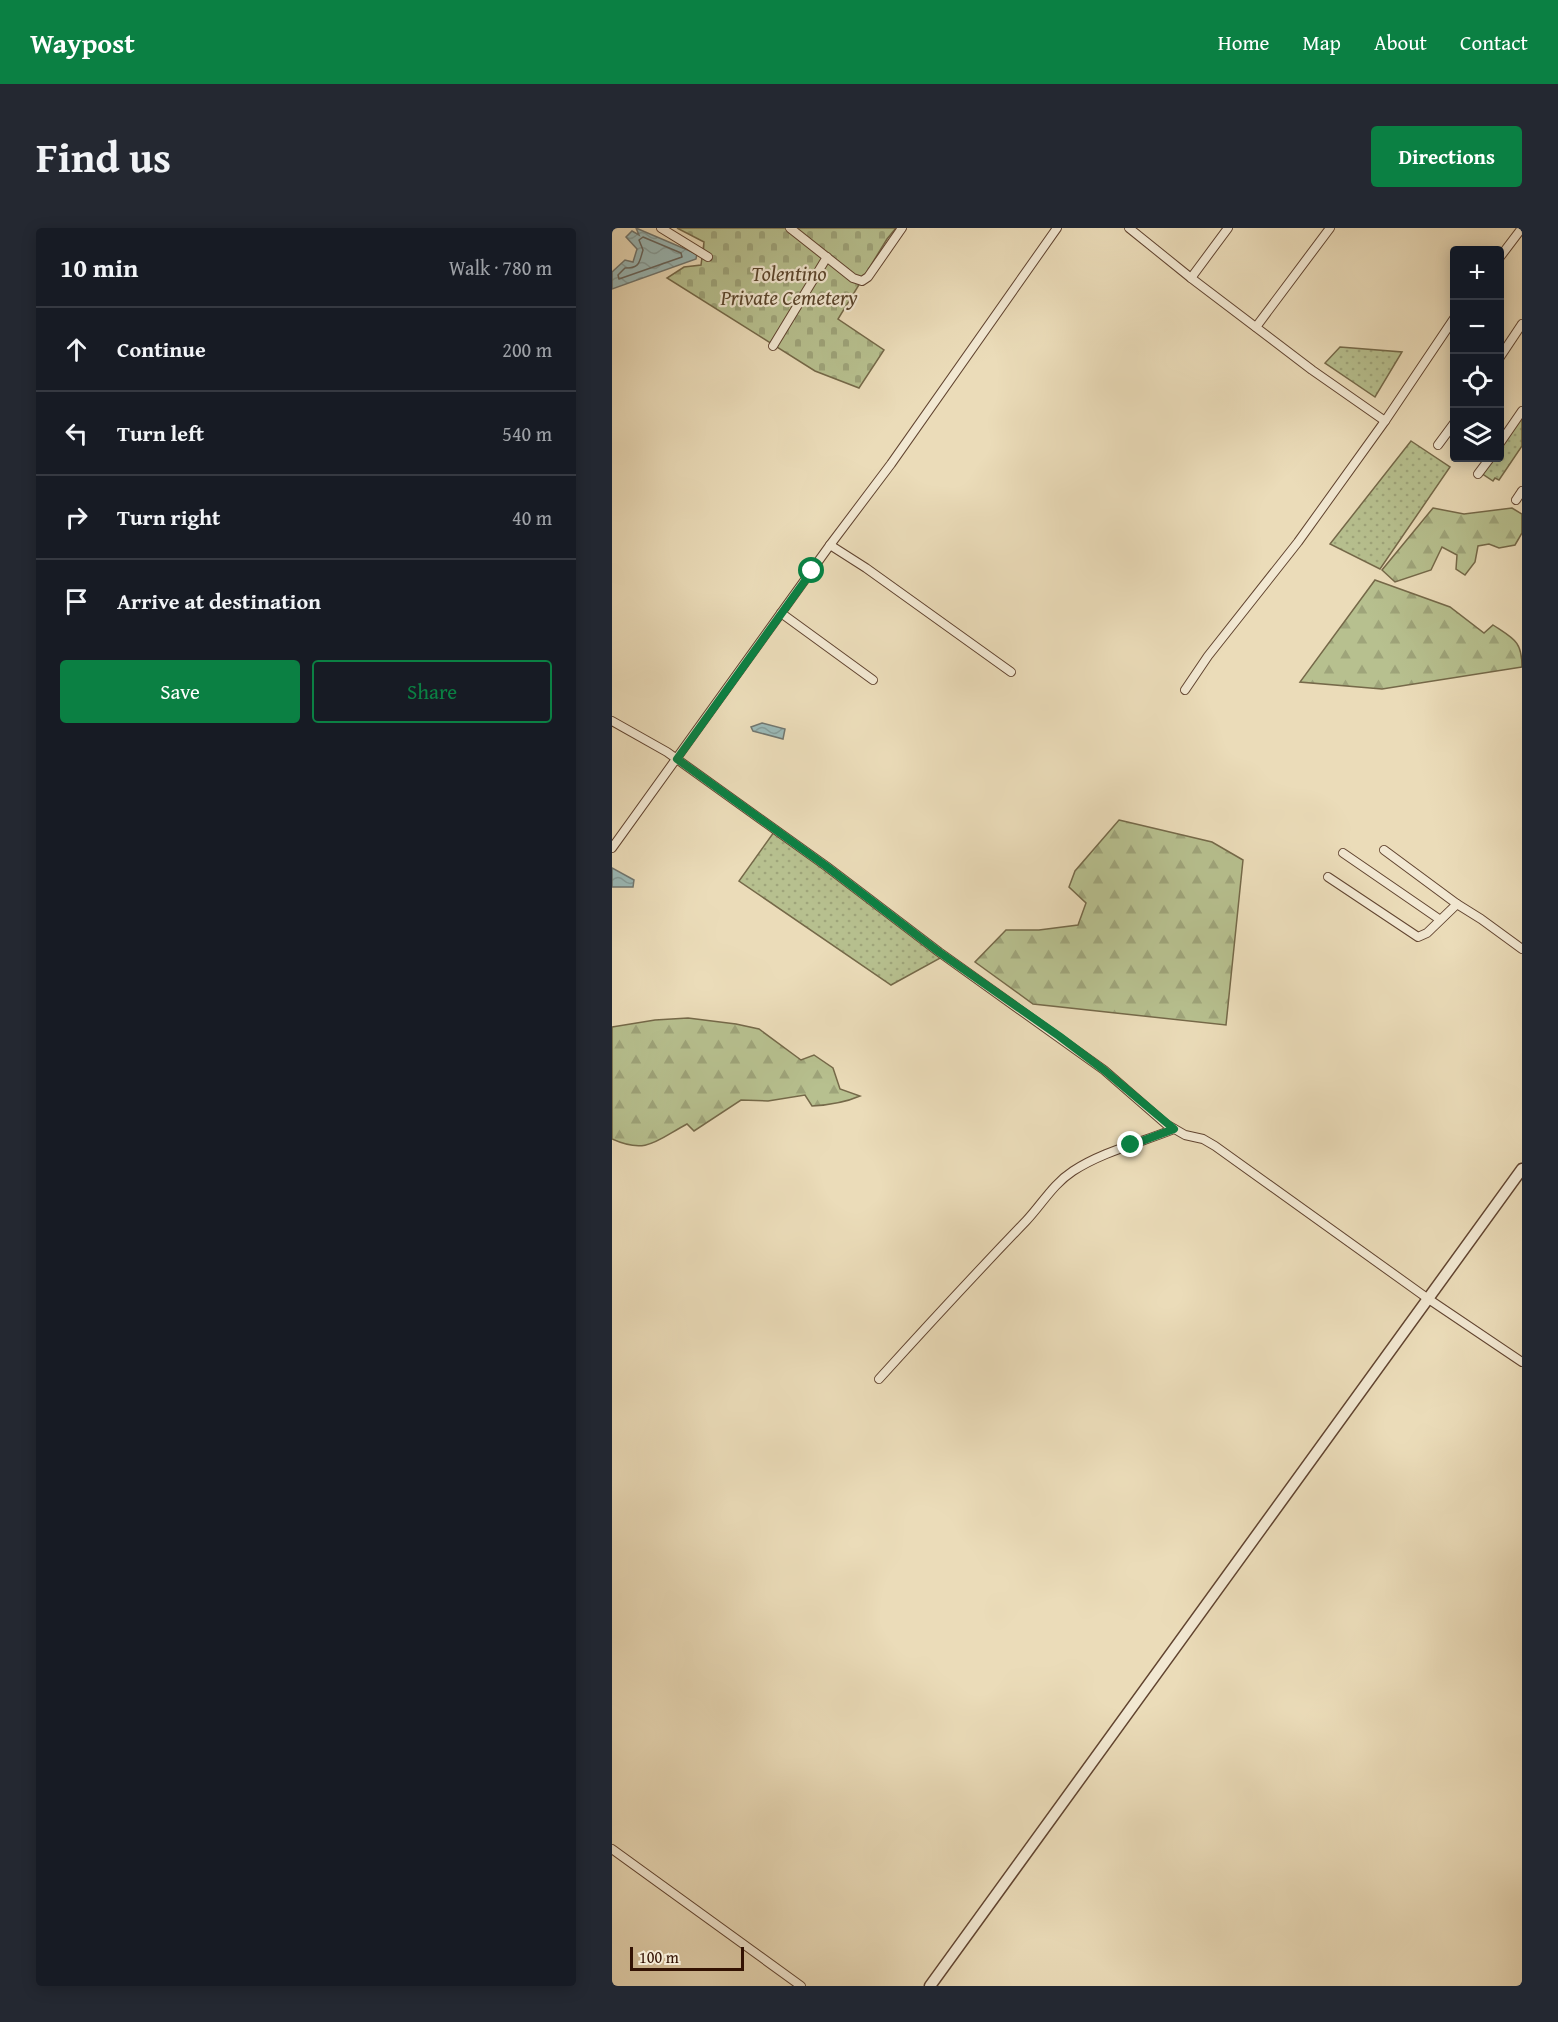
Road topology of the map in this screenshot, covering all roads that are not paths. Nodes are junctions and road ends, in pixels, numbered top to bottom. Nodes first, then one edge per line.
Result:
1 (661, 228) edge
2 (790, 228) edge
3 (902, 228) edge
4 (1057, 228) edge
5 (1129, 228) edge
6 (1228, 228) edge
7 (1330, 228) edge
8 (1522, 228) edge
9 (1141, 231) edge
10 (1504, 252) edge
11 (708, 256) dead end
12 (827, 257) junction
13 (1191, 278) junction
14 (1450, 324) edge
15 (1522, 324) edge
16 (1256, 327) junction
17 (773, 346) dead end
18 (1502, 354) edge
19 (1522, 411) edge
20 (1384, 421) junction
21 (1450, 429) edge
22 (1504, 437) edge
23 (1438, 445) dead end
24 (1487, 462) edge
25 (1478, 474) dead end
26 (1522, 491) edge
27 (1516, 500) dead end
28 (830, 545) junction
29 (781, 614) junction
30 (1011, 672) dead end
31 (873, 680) dead end
32 (1185, 690) dead end
33 (612, 721) edge
34 (677, 759) junction
35 (612, 848) edge
36 (1384, 850) dead end
37 (1343, 853) dead end
38 (1328, 877) dead end
39 (1457, 904) junction
40 (1439, 919) junction
41 (1522, 949) edge
42 (1174, 1129) junction
43 (1522, 1169) edge
44 (1427, 1298) junction
45 (1522, 1362) edge
46 (879, 1379) dead end
47 (612, 1849) edge
48 (801, 1986) edge
49 (930, 1986) edge

1 - 11 street
2 - 12 street
3 - 12 street
4 - 28 street
5 - 9 street
6 - 13 street
7 - 16 street
8 - 10 street
9 - 13 street
12 - 17 street
13 - 16 street
14 - 20 street
15 - 18 street
16 - 20 street
19 - 22 street
20 - 32 street
21 - 23 street
24 - 25 street
26 - 27 street
28 - 29 street
28 - 30 street
29 - 31 street
29 - 34 street
33 - 34 street
34 - 35 street
34 - 42 street
36 - 39 street
37 - 40 street
38 - 40 street
39 - 40 street
39 - 41 street
42 - 44 street
42 - 46 street
43 - 44 street
44 - 45 street
44 - 49 street
47 - 48 street

